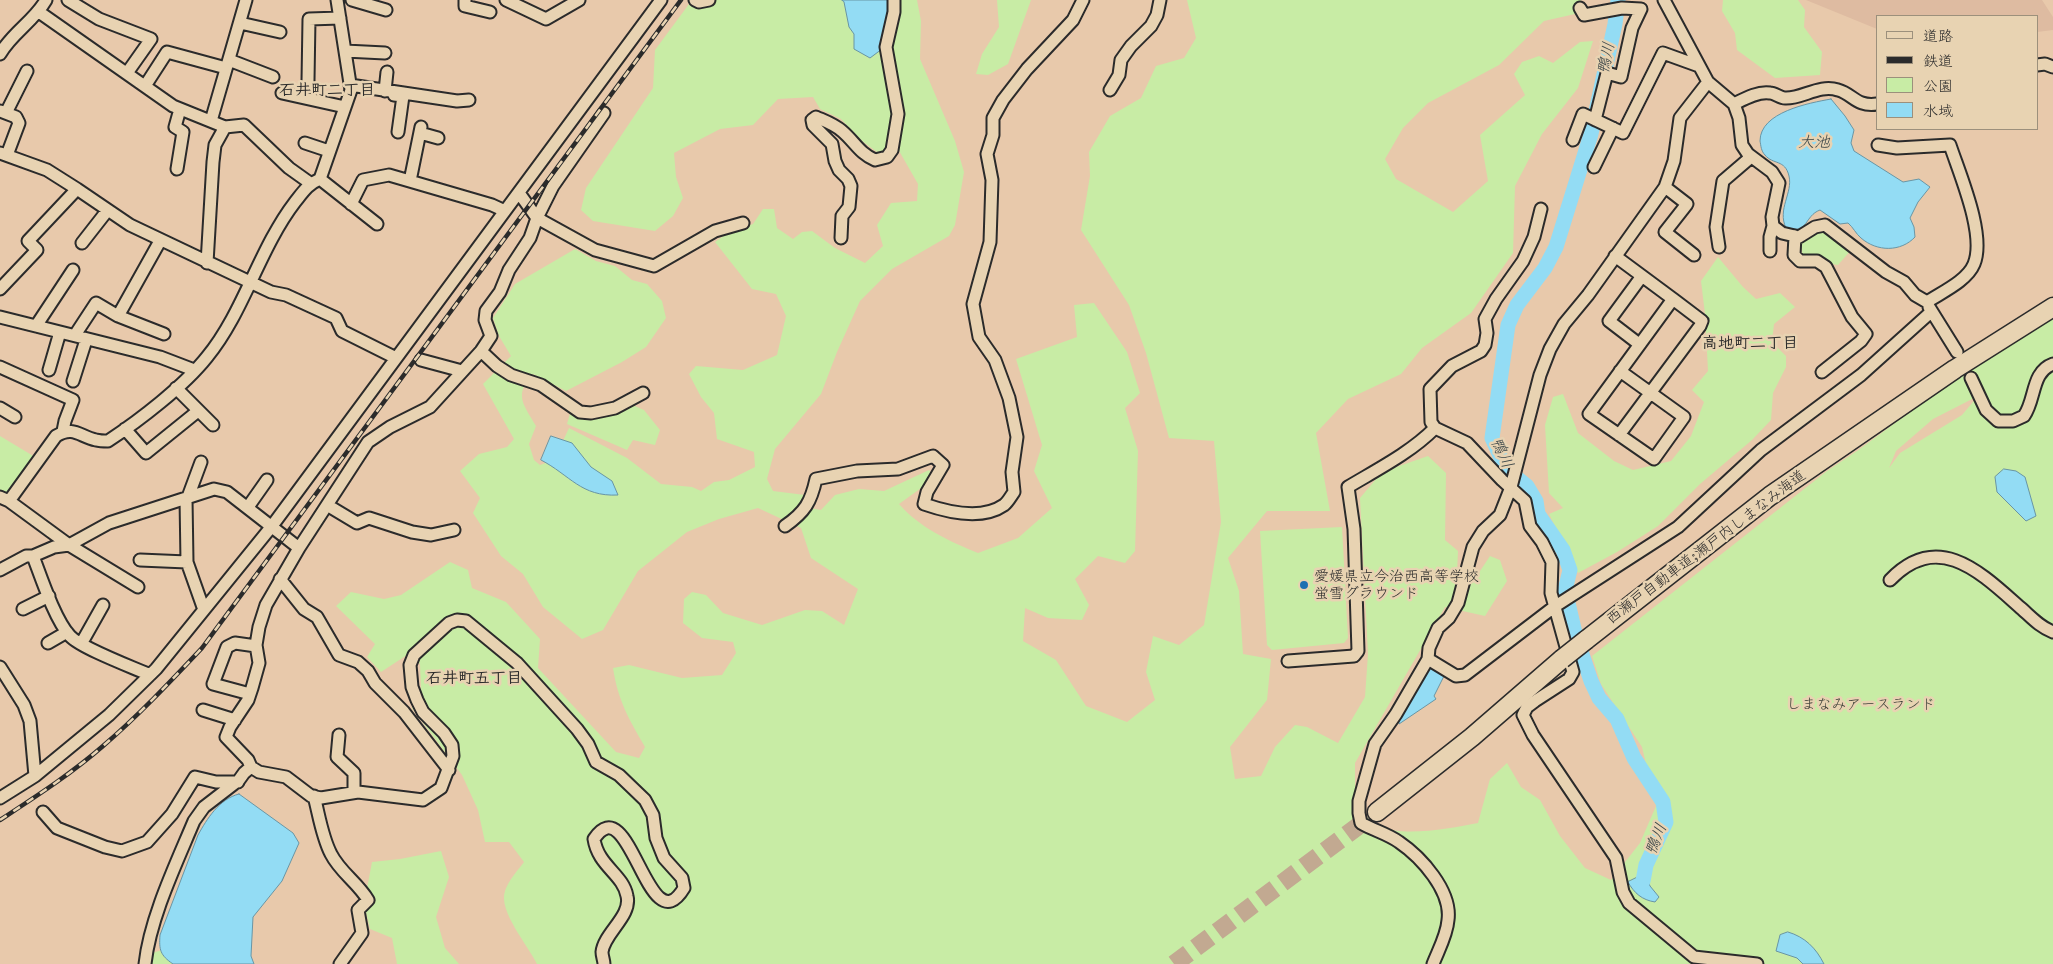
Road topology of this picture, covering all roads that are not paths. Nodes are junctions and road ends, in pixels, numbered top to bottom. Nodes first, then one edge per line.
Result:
1 (46, 0) edge
2 (68, 0) edge
3 (337, 0) edge
4 (352, 0) edge
5 (465, 0) edge
6 (506, 0) edge
7 (580, 0) edge
8 (661, 0) edge
9 (695, 0) edge
10 (709, 0) edge
11 (894, 0) edge
12 (1083, 0) edge
13 (1160, 0) edge
14 (1664, 0) edge
15 (243, 1) edge
16 (1580, 8) dead end
17 (386, 10) dead end
18 (39, 12) junction
19 (490, 12) dead end
20 (340, 18) junction
21 (240, 23) junction
22 (280, 32) dead end
23 (345, 51) junction
24 (384, 53) dead end
25 (0, 54) edge
26 (227, 64) junction
27 (2038, 65) edge
28 (1699, 66) junction
29 (2053, 67) edge
30 (27, 71) dead end
31 (387, 72) dead end
32 (127, 74) junction
33 (273, 77) dead end
34 (308, 81) dead end
35 (1708, 82) junction
36 (146, 86) junction
37 (350, 86) junction
38 (1110, 90) dead end
39 (387, 91) junction
40 (282, 93) dead end
41 (469, 100) dead end
42 (1734, 104) junction
43 (1876, 104) edge
44 (345, 107) junction
45 (180, 109) junction
46 (3, 112) edge
47 (604, 113) dead end
48 (211, 120) junction
49 (1595, 120) junction
50 (225, 127) junction
51 (1617, 130) junction
52 (398, 132) dead end
53 (438, 138) dead end
54 (1573, 140) dead end
55 (305, 143) dead end
56 (1878, 145) dead end
57 (329, 151) junction
58 (4, 154) edge
59 (1751, 157) junction
60 (1594, 167) dead end
61 (177, 170) dead end
62 (315, 181) junction
63 (410, 181) junction
64 (1665, 187) junction
65 (77, 189) junction
66 (519, 193) junction
67 (351, 204) junction
68 (1541, 209) dead end
69 (107, 210) junction
70 (506, 211) junction
71 (536, 218) junction
72 (743, 223) dead end
73 (377, 224) dead end
74 (1774, 226) junction
75 (1795, 236) junction
76 (841, 238) dead end
77 (160, 241) junction
78 (82, 244) dead end
79 (1719, 247) dead end
80 (1770, 251) dead end
81 (1694, 255) dead end
82 (1615, 256) junction
83 (207, 263) junction
84 (73, 270) dead end
85 (1642, 276) junction
86 (250, 281) junction
87 (0, 289) edge
88 (1673, 299) junction
89 (1929, 307) junction
90 (2053, 307) edge
91 (118, 316) junction
92 (0, 317) edge
93 (36, 326) junction
94 (60, 332) junction
95 (164, 334) dead end
96 (80, 338) junction
97 (1639, 344) junction
98 (481, 351) junction
99 (1956, 352) dead end
100 (396, 358) junction
101 (421, 360) dead end
102 (2053, 364) edge
103 (0, 367) edge
104 (49, 370) dead end
105 (194, 370) junction
106 (462, 371) junction
107 (1620, 371) junction
108 (1822, 372) dead end
109 (1971, 378) dead end
110 (73, 381) dead end
111 (176, 388) junction
112 (1649, 392) junction
113 (643, 393) dead end
114 (0, 408) edge
115 (198, 411) junction
116 (14, 417) dead end
117 (213, 425) dead end
118 (1434, 428) junction
119 (125, 430) junction
120 (63, 431) junction
121 (1619, 435) junction
122 (201, 462) dead end
123 (267, 480) dead end
124 (1511, 486) junction
125 (187, 497) junction
126 (4, 499) edge
127 (327, 505) junction
128 (248, 507) junction
129 (272, 526) junction
130 (785, 526) dead end
131 (454, 530) dead end
132 (69, 545) junction
133 (299, 548) junction
134 (33, 556) junction
135 (140, 560) dead end
136 (187, 562) junction
137 (0, 570) edge
138 (280, 579) junction
139 (1890, 580) dead end
140 (138, 587) dead end
141 (49, 596) junction
142 (104, 605) dead end
143 (1554, 607) junction
144 (23, 610) dead end
145 (204, 610) junction
146 (67, 632) junction
147 (2053, 632) edge
148 (48, 643) dead end
149 (81, 644) junction
150 (256, 646) junction
151 (1428, 659) junction
152 (1288, 661) dead end
153 (0, 667) edge
154 (150, 675) junction
155 (250, 694) junction
156 (203, 710) dead end
157 (235, 720) junction
158 (339, 735) dead end
159 (251, 767) junction
160 (449, 770) junction
161 (35, 776) junction
162 (238, 782) junction
163 (354, 792) junction
164 (314, 796) junction
165 (0, 798) edge
166 (43, 812) dead end
167 (1377, 812) tunnel mouth
168 (145, 964) edge
169 (340, 964) edge
170 (604, 964) edge
171 (1433, 964) edge
172 (1757, 964) edge

1 - 18 street
2 - 32 street
3 - 20 street
4 - 17 street
5 - 19 street
6 - 7 street
8 - 66 street
9 - 10 street
11 - 76 street
12 - 130 street
13 - 38 street
14 - 28 street
15 - 21 street
16 - 49 street
18 - 25 street
18 - 32 street
20 - 23 street
20 - 34 street
21 - 22 street
21 - 26 street
23 - 24 street
23 - 37 street
26 - 33 street
26 - 36 street
26 - 48 street
27 - 29 street
28 - 35 street
28 - 51 street
30 - 46 street
31 - 39 street
32 - 36 street
35 - 42 street
35 - 64 street
36 - 45 street
37 - 39 street
37 - 44 street
39 - 41 street
39 - 52 street
40 - 44 street
42 - 43 street
42 - 59 street
44 - 57 street
45 - 48 street
45 - 61 street
46 - 58 street
47 - 71 street
48 - 50 street
49 - 51 street
49 - 54 street
50 - 62 street
50 - 83 street
51 - 60 street
53 - 63 street
55 - 57 street
56 - 89 street
57 - 62 street
58 - 65 street
59 - 74 street
59 - 79 street
62 - 67 street
62 - 86 street
63 - 67 street
63 - 70 street
64 - 81 street
64 - 82 street
65 - 69 street
65 - 87 street
66 - 70 street
66 - 71 street
67 - 73 street
68 - 118 street
69 - 77 street
69 - 78 street
70 - 100 street
71 - 72 street
71 - 98 street
74 - 75 street
74 - 80 street
75 - 89 street
75 - 108 street
77 - 83 street
77 - 91 street
82 - 85 street
82 - 124 street
83 - 86 street
84 - 93 street
85 - 88 street
85 - 97 street
86 - 100 street
86 - 105 street
88 - 97 street
88 - 112 street
89 - 99 street
89 - 143 street
90 - 167 highway, 西瀬戸自動車道;瀬戸内しまなみ海道, bridge
91 - 95 street
91 - 96 street
92 - 93 street
93 - 94 street
94 - 96 street
94 - 104 street
96 - 105 street
96 - 110 street
97 - 107 street
98 - 106 street
98 - 113 street
100 - 129 street
101 - 106 street
102 - 109 street
103 - 120 street
105 - 111 street
106 - 127 street
107 - 112 street
107 - 121 street
111 - 115 street
111 - 119 street
112 - 121 street
112 - 121 street
114 - 116 street
115 - 117 street
115 - 119 street
118 - 124 street
118 - 152 street
119 - 120 street
120 - 126 street
122 - 125 street
123 - 128 street
124 - 143 street
124 - 151 street
125 - 128 street
125 - 132 street
125 - 136 street
126 - 132 street
127 - 131 street
127 - 133 street
128 - 129 street
129 - 133 street
129 - 145 street
132 - 134 street
132 - 140 street
133 - 138 street
134 - 137 street
134 - 141 street
135 - 136 street
136 - 145 street
138 - 150 street
138 - 160 street
139 - 147 street
141 - 144 street
141 - 146 street
142 - 149 street
143 - 151 street
143 - 172 street
145 - 154 street
146 - 148 street
146 - 149 street
149 - 154 street
150 - 155 street
150 - 155 street
151 - 171 street
153 - 161 street
154 - 161 street
155 - 157 street
156 - 157 street
157 - 159 street
158 - 163 street
159 - 162 street
159 - 164 street
160 - 163 street
160 - 170 street
161 - 165 street
162 - 166 street
162 - 168 street
163 - 164 street
164 - 169 street

